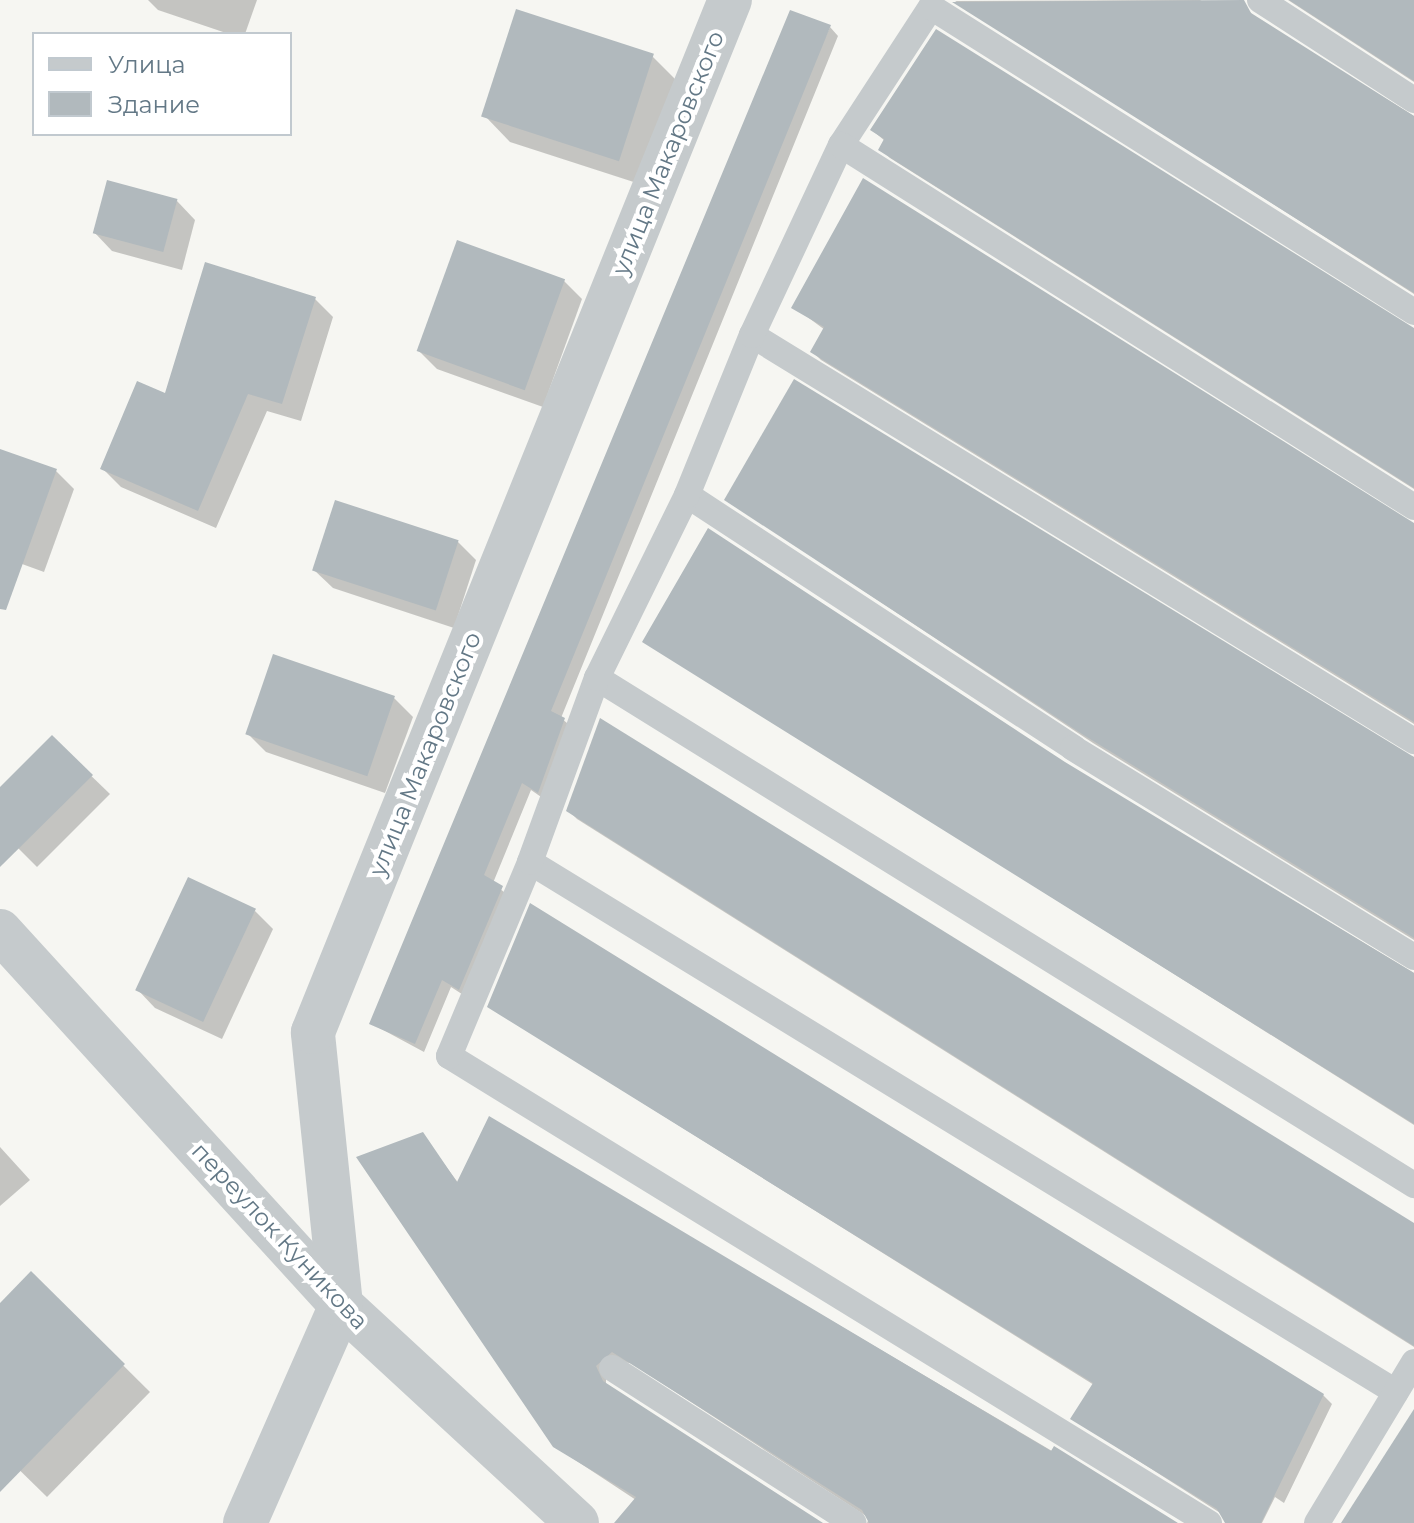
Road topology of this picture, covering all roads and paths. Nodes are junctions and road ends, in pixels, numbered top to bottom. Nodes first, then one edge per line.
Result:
1 (730, 0) edge
2 (1260, 0) edge
3 (1414, 100) edge
4 (841, 145) junction
5 (1414, 312) edge
6 (752, 335) junction
7 (687, 495) junction
8 (1414, 507) edge
9 (597, 678) junction
10 (1414, 741) edge
11 (530, 862) junction
12 (0, 931) edge
13 (1414, 957) edge
14 (1414, 1185) edge
15 (341, 1305) junction
16 (1414, 1362) edge
17 (612, 1368) dead end
18 (1396, 1392) junction
19 (245, 1523) edge
20 (577, 1523) edge
21 (853, 1523) edge
22 (1209, 1523) edge
23 (1317, 1523) edge

1 - 15 street, улица Макаровского
2 - 3 lane
4 - 5 lane
4 - 6 lane
4 - 8 lane
6 - 7 lane
6 - 10 lane
7 - 9 lane
7 - 13 lane
9 - 11 lane
9 - 14 lane
11 - 18 lane
11 - 22 lane
12 - 15 street, переулок Куникова
15 - 19 street, улица Макаровского
15 - 20 street, переулок Куникова
16 - 18 lane
17 - 21 lane
18 - 23 lane

